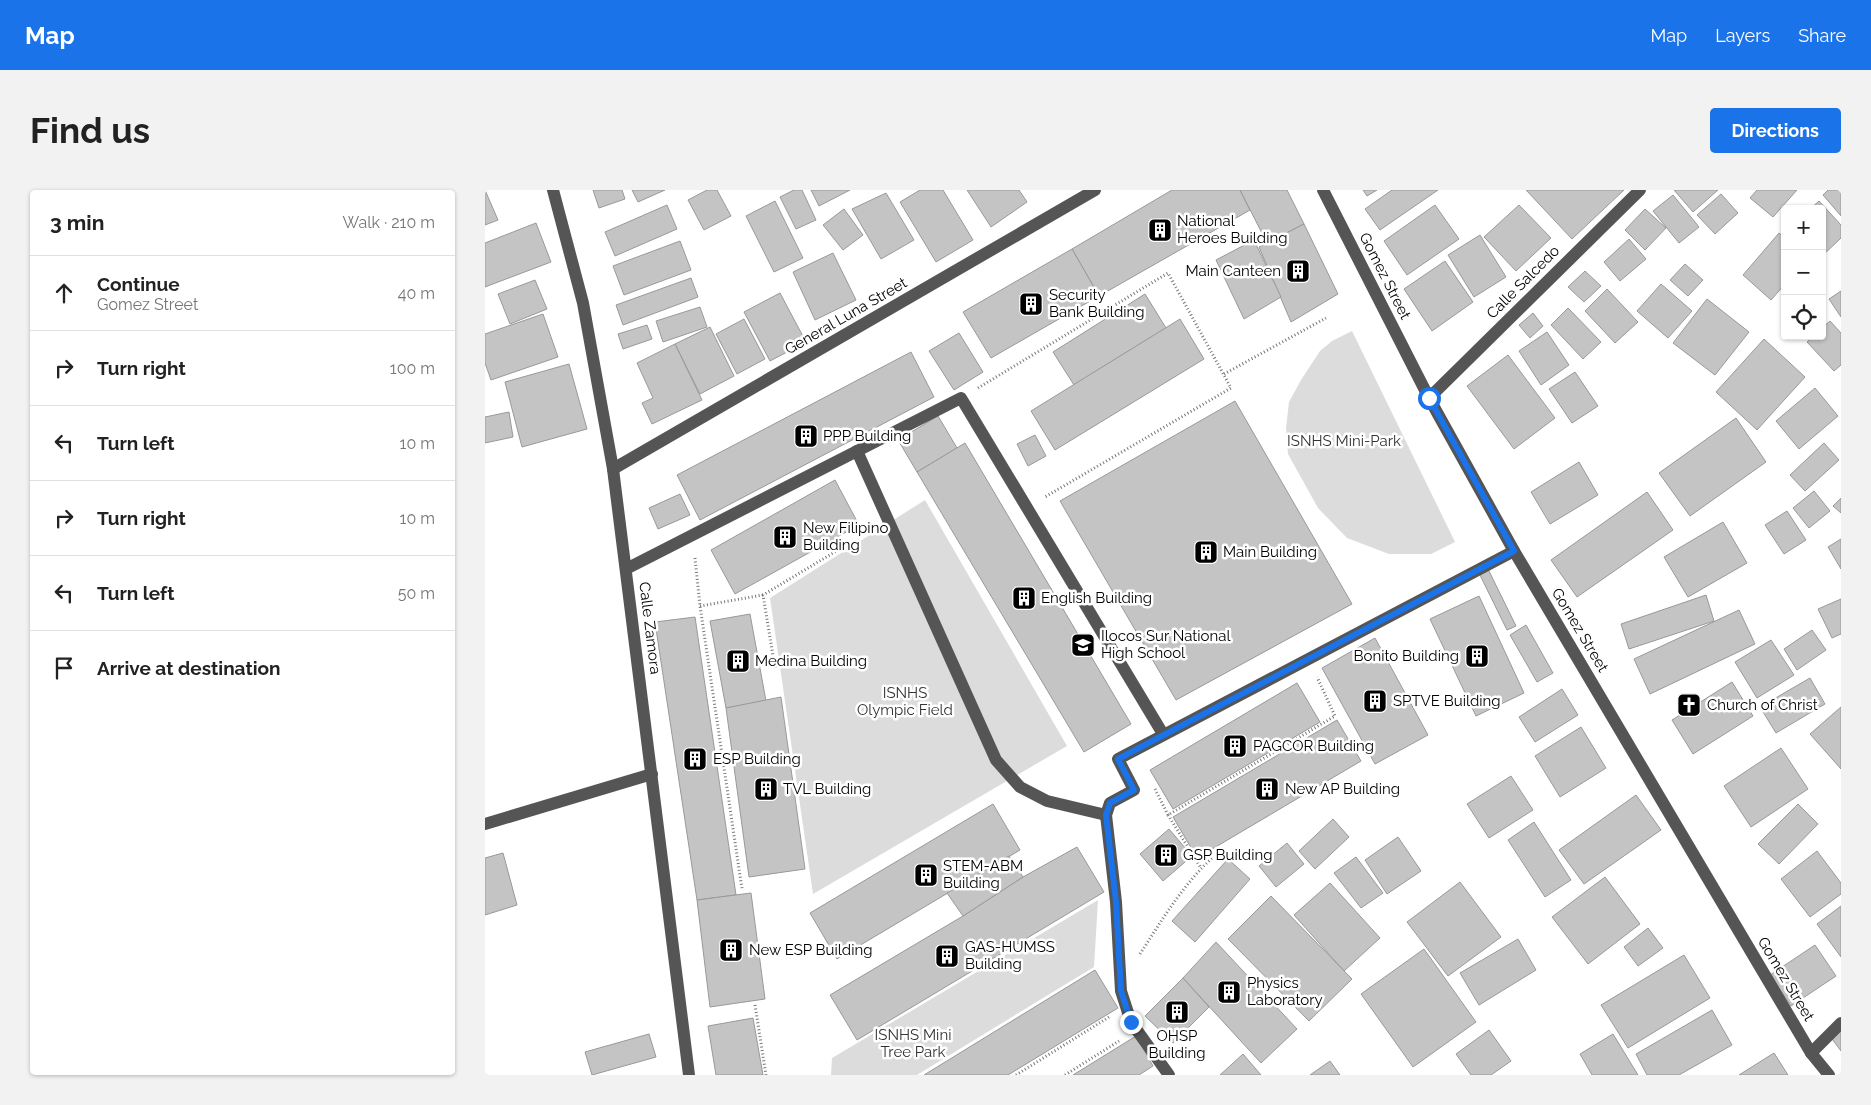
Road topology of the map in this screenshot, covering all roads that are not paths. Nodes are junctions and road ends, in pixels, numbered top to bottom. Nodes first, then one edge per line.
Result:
1 (553, 190) edge
2 (1095, 190) edge
3 (1323, 190) edge
4 (1640, 190) edge
5 (1078, 194) edge
6 (1429, 398) junction
7 (857, 451) junction
8 (613, 469) junction
9 (1514, 551) junction
10 (626, 569) junction
11 (1163, 734) junction
12 (652, 774) junction
13 (1106, 815) junction
14 (485, 824) edge
15 (1841, 1023) edge
16 (1811, 1053) junction
17 (689, 1075) edge
18 (1169, 1075) edge
19 (1829, 1075) edge

1 - 8 street, Calle Zamora
2 - 5 street, General Luna Street
3 - 6 street, Gomez Street
4 - 6 street, Calle Salcedo
5 - 8 street, General Luna Street
6 - 9 street, Gomez Street
7 - 10 street
7 - 11 street
7 - 13 street
8 - 10 street, Calle Zamora
9 - 11 street
9 - 16 street, Gomez Street
10 - 12 street, Calle Zamora
11 - 13 street
12 - 14 street
12 - 17 street, Calle Zamora
13 - 18 street
15 - 16 street
16 - 19 street, Gomez Street

